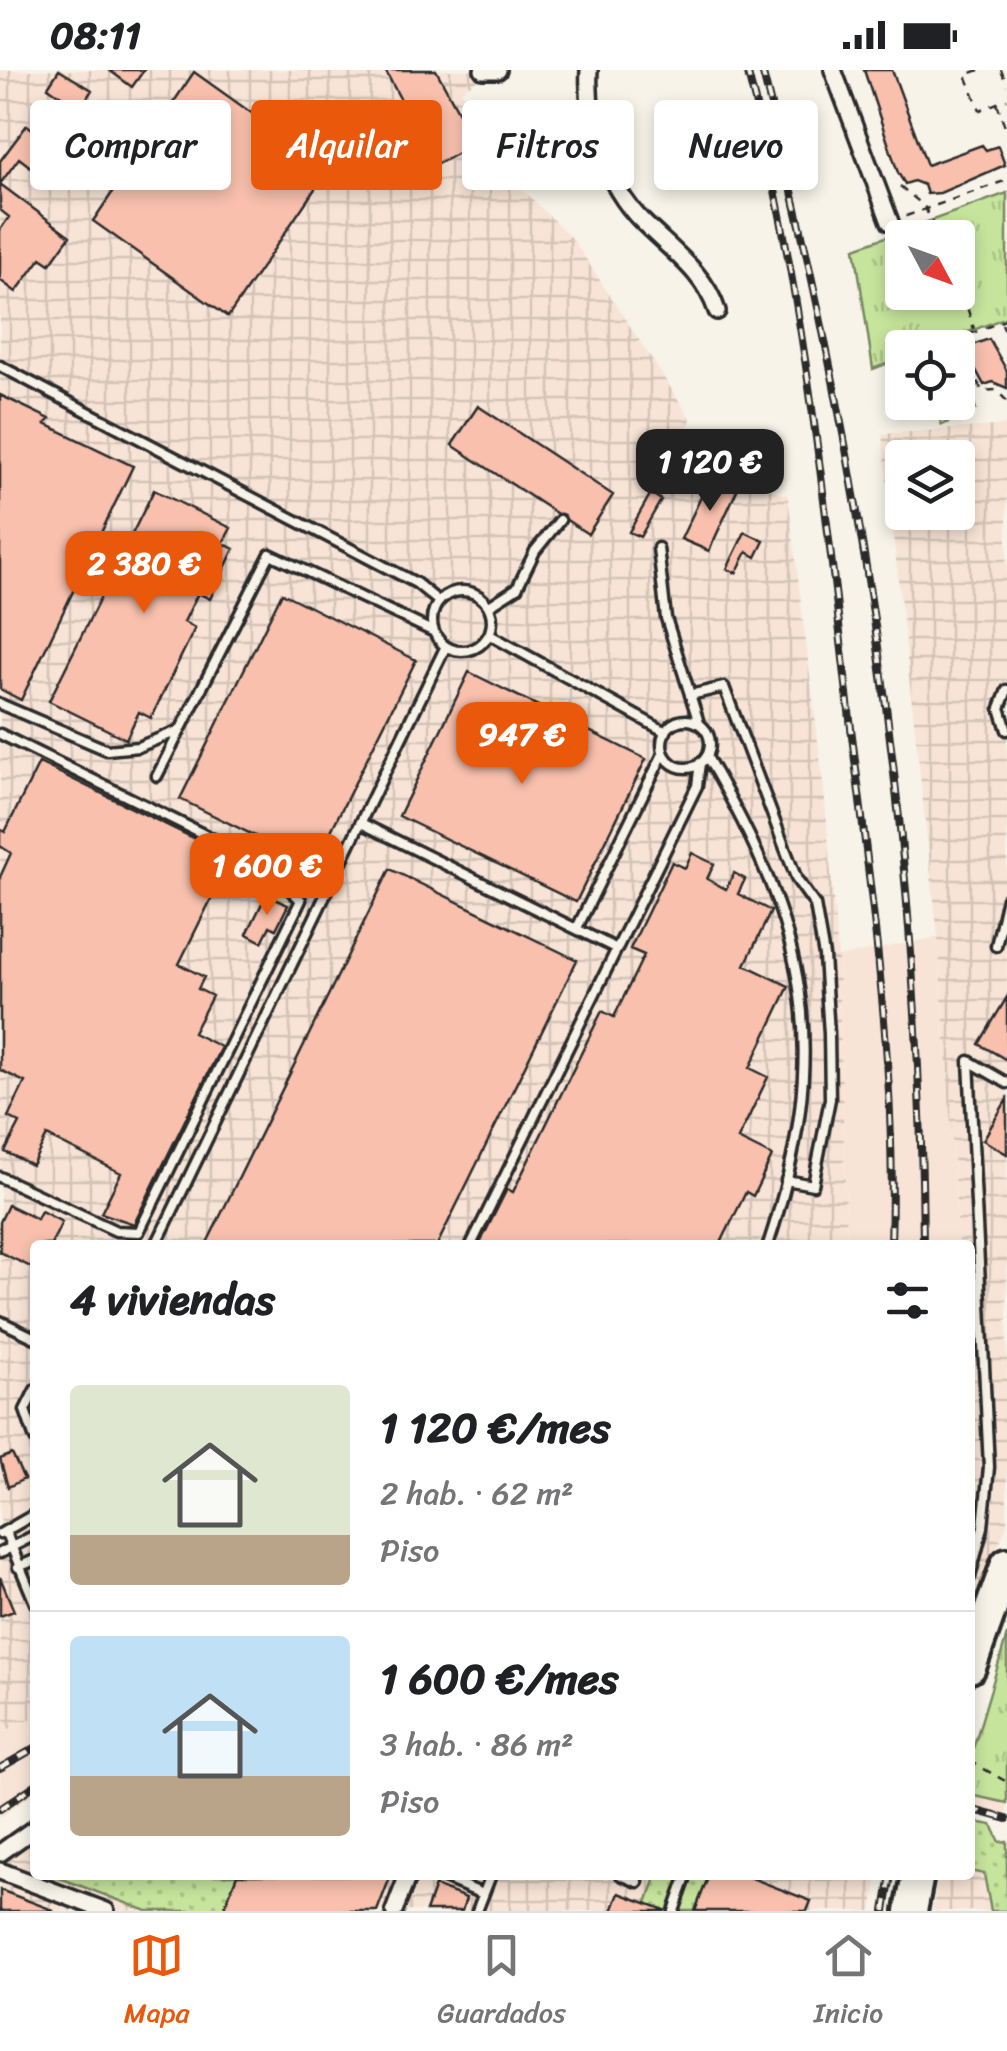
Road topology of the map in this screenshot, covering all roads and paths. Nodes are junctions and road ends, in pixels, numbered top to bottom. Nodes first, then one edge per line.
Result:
1 (482, 70) edge
2 (498, 70) edge
3 (589, 70) edge
4 (834, 70) edge
5 (980, 70) edge
6 (1001, 70) edge
7 (1007, 85) edge
8 (1007, 99) edge
9 (996, 103) junction
10 (1007, 133) edge
11 (1007, 180) edge
12 (900, 186) dead end
13 (926, 209) junction
14 (908, 216) dead end
15 (889, 220) edge
16 (931, 220) edge
17 (717, 311) dead end
18 (1007, 319) edge
19 (1001, 321) junction
20 (975, 332) edge
21 (1007, 337) edge
22 (0, 366) edge
23 (975, 381) edge
24 (1007, 401) edge
25 (560, 520) dead end
26 (658, 548) dead end
27 (438, 601) junction
28 (489, 606) junction
29 (432, 631) junction
30 (490, 635) junction
31 (445, 648) junction
32 (1007, 690) edge
33 (690, 695) junction
34 (0, 704) edge
35 (699, 724) junction
36 (180, 730) junction
37 (1007, 730) edge
38 (666, 732) junction
39 (2, 735) edge
40 (0, 747) edge
41 (664, 754) junction
42 (703, 760) junction
43 (157, 776) dead end
44 (361, 823) junction
45 (1007, 898) edge
46 (577, 928) junction
47 (996, 946) dead end
48 (614, 948) junction
49 (1007, 1083) edge
50 (0, 1177) edge
51 (786, 1180) junction
52 (158, 1240) edge
53 (473, 1240) edge
54 (769, 1240) edge
55 (0, 1321) edge
56 (30, 1336) edge
57 (30, 1399) edge
58 (30, 1426) edge
59 (30, 1517) edge
60 (3, 1532) edge
61 (30, 1538) edge
62 (11, 1548) junction
63 (0, 1553) edge
64 (975, 1558) edge
65 (30, 1562) edge
66 (1007, 1564) edge
67 (18, 1566) junction
68 (30, 1592) edge
69 (975, 1654) edge
70 (975, 1764) edge
71 (1007, 1782) edge
72 (30, 1832) edge
73 (0, 1854) edge
74 (0, 1872) edge
75 (406, 1880) edge
76 (449, 1880) edge
77 (488, 1880) edge
78 (633, 1880) edge
79 (685, 1880) edge
80 (917, 1880) edge
81 (926, 1880) edge
82 (638, 1882) dead end
83 (483, 1894) junction
84 (106, 1911) edge
85 (394, 1911) edge
86 (477, 1911) edge
87 (674, 1911) edge
88 (911, 1911) edge
89 (920, 1911) edge

1 - 2 street
3 - 17 street
4 - 15 street
5 - 9 path
6 - 7 path
8 - 9 path
9 - 10 path
11 - 13 path
12 - 13 path
13 - 14 path
13 - 16 path
18 - 19 path
19 - 20 path
19 - 21 path
22 - 27 lane
23 - 24 path
25 - 28 lane
26 - 33 lane
27 - 28 lane
27 - 29 lane
28 - 30 lane
29 - 31 lane
29 - 36 lane
30 - 31 lane
30 - 38 lane
31 - 44 lane
32 - 37 lane
33 - 35 lane
33 - 51 lane
34 - 36 lane
35 - 38 lane
35 - 42 lane
36 - 43 lane
38 - 41 lane
39 - 40 lane
39 - 50 lane
41 - 42 lane
41 - 46 lane
42 - 48 lane
42 - 51 lane
44 - 46 lane
44 - 52 lane
45 - 47 lane
46 - 48 lane
48 - 53 lane
49 - 64 lane
51 - 54 lane
55 - 56 lane
57 - 58 lane
59 - 60 lane
60 - 62 lane
61 - 62 lane
62 - 63 lane
62 - 67 lane
65 - 67 lane
66 - 69 highway
67 - 68 lane
70 - 71 path
72 - 73 street
74 - 84 street
75 - 85 street
76 - 83 lane
77 - 83 lane
78 - 82 lane
79 - 87 lane
80 - 88 highway
81 - 89 highway
83 - 86 lane

